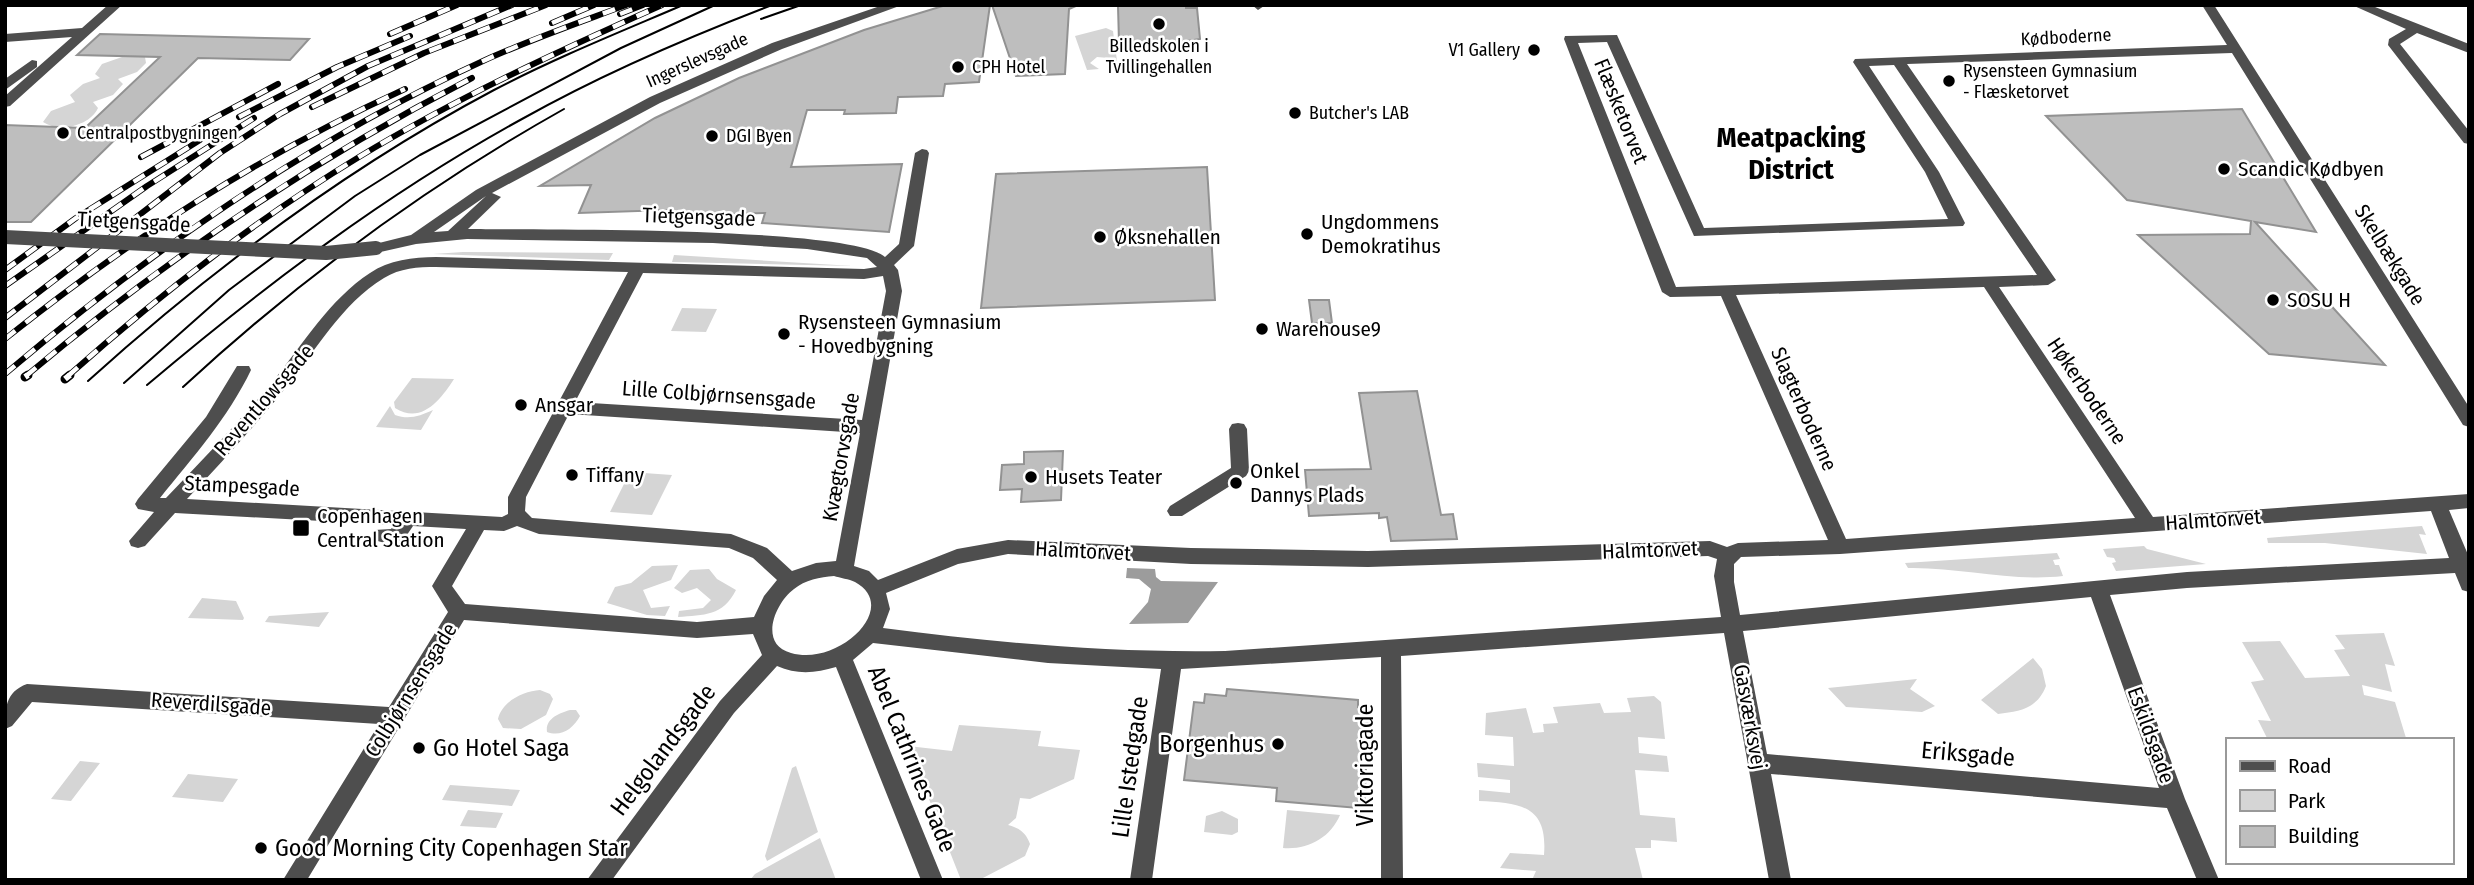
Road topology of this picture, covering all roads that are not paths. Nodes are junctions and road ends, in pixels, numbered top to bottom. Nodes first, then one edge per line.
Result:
1 (101, 5) edge
2 (116, 5) edge
3 (896, 5) edge
4 (2208, 5) edge
5 (2358, 5) edge
6 (2416, 28) junction
7 (70, 32) junction
8 (86, 32) junction
9 (5, 38) edge
10 (2235, 49) junction
11 (2469, 49) edge
12 (1899, 62) junction
13 (5, 86) edge
14 (5, 103) edge
15 (2469, 140) edge
16 (922, 153) dead end
17 (523, 173) junction
18 (453, 235) junction
19 (5, 237) edge
20 (416, 239) junction
21 (888, 267) junction
22 (638, 268) junction
23 (1988, 282) junction
24 (1726, 290) junction
25 (243, 370) dead end
26 (565, 408) junction
27 (2469, 421) edge
28 (207, 426) junction
29 (869, 427) junction
30 (1238, 429) dead end
31 (225, 445) junction
32 (2469, 501) edge
33 (2437, 503) junction
34 (170, 505) junction
35 (1176, 511) dead end
36 (519, 517) junction
37 (479, 523) junction
38 (2149, 525) junction
39 (138, 541) dead end
40 (1840, 547) junction
41 (1728, 555) junction
42 (2465, 565) edge
43 (844, 569) junction
44 (790, 581) junction
45 (2469, 584) edge
46 (876, 589) junction
47 (2098, 589) junction
48 (459, 612) junction
49 (1732, 624) junction
50 (761, 625) junction
51 (870, 635) junction
52 (1391, 650) junction
53 (775, 655) junction
54 (842, 657) junction
55 (1172, 662) junction
56 (394, 716) junction
57 (5, 720) edge
58 (1757, 763) junction
59 (2174, 799) junction
60 (294, 880) edge
61 (598, 880) edge
62 (932, 880) edge
63 (1141, 880) edge
64 (1392, 880) edge
65 (1780, 880) edge
66 (2208, 880) edge

1 - 7 street
2 - 8 street
3 - 17 street, Ingerslevsgade
4 - 10 street, Skelbækgade
5 - 6 street
6 - 11 street
6 - 15 street
7 - 8 street
7 - 9 street
7 - 13 street
8 - 14 street
10 - 12 street, Kødboderne
10 - 27 street, Skelbækgade
12 - 23 street, Flæsketorvet
12 - 24 street, Flæsketorvet
16 - 21 street
17 - 18 street, Ingerslevsgade
17 - 20 street, Ingerslevsgade
18 - 20 street, Tietgensgade
18 - 21 street, Tietgensgade
19 - 20 street, Tietgensgade, bridge
21 - 22 street
21 - 29 street, Kvægtorvsgade
22 - 26 street
22 - 31 street, Reventlowsgade
23 - 24 street, Flæsketorvet
23 - 38 street, Høkerboderne
24 - 40 street, Slagterboderne
25 - 28 street
26 - 29 street, Lille Colbjørnsensgade
26 - 36 street
28 - 31 street
28 - 34 street
29 - 43 street, Kvægtorvsgade
30 - 35 street
31 - 34 street, Reventlowsgade
32 - 33 street, Halmtorvet
33 - 38 street, Halmtorvet
33 - 42 street
34 - 37 street, Stampesgade
34 - 39 street, Reventlowsgade
36 - 37 street
36 - 44 street
37 - 48 street, Colbjørnsensgade
38 - 40 street, Halmtorvet
40 - 41 street, Halmtorvet
41 - 46 street, Halmtorvet
41 - 49 street, Gasværksvej
42 - 45 street
42 - 47 street
43 - 44 street
43 - 46 street
44 - 50 street
46 - 51 street
47 - 49 street
47 - 59 street, Eskildsgade
48 - 50 street
48 - 56 street, Colbjørnsensgade
49 - 52 street
49 - 58 street, Gasværksvej
50 - 53 street
51 - 54 street
51 - 55 street
52 - 55 street
52 - 64 street, Viktoriagade
53 - 54 street
53 - 61 street, Helgolandsgade
54 - 62 street, Abel Cathrines Gade
55 - 63 street, Lille Istedgade
56 - 57 street, Reverdilsgade
56 - 60 street, Colbjørnsensgade
58 - 59 street, Eriksgade
58 - 65 street, Gasværksvej
59 - 66 street, Eskildsgade

